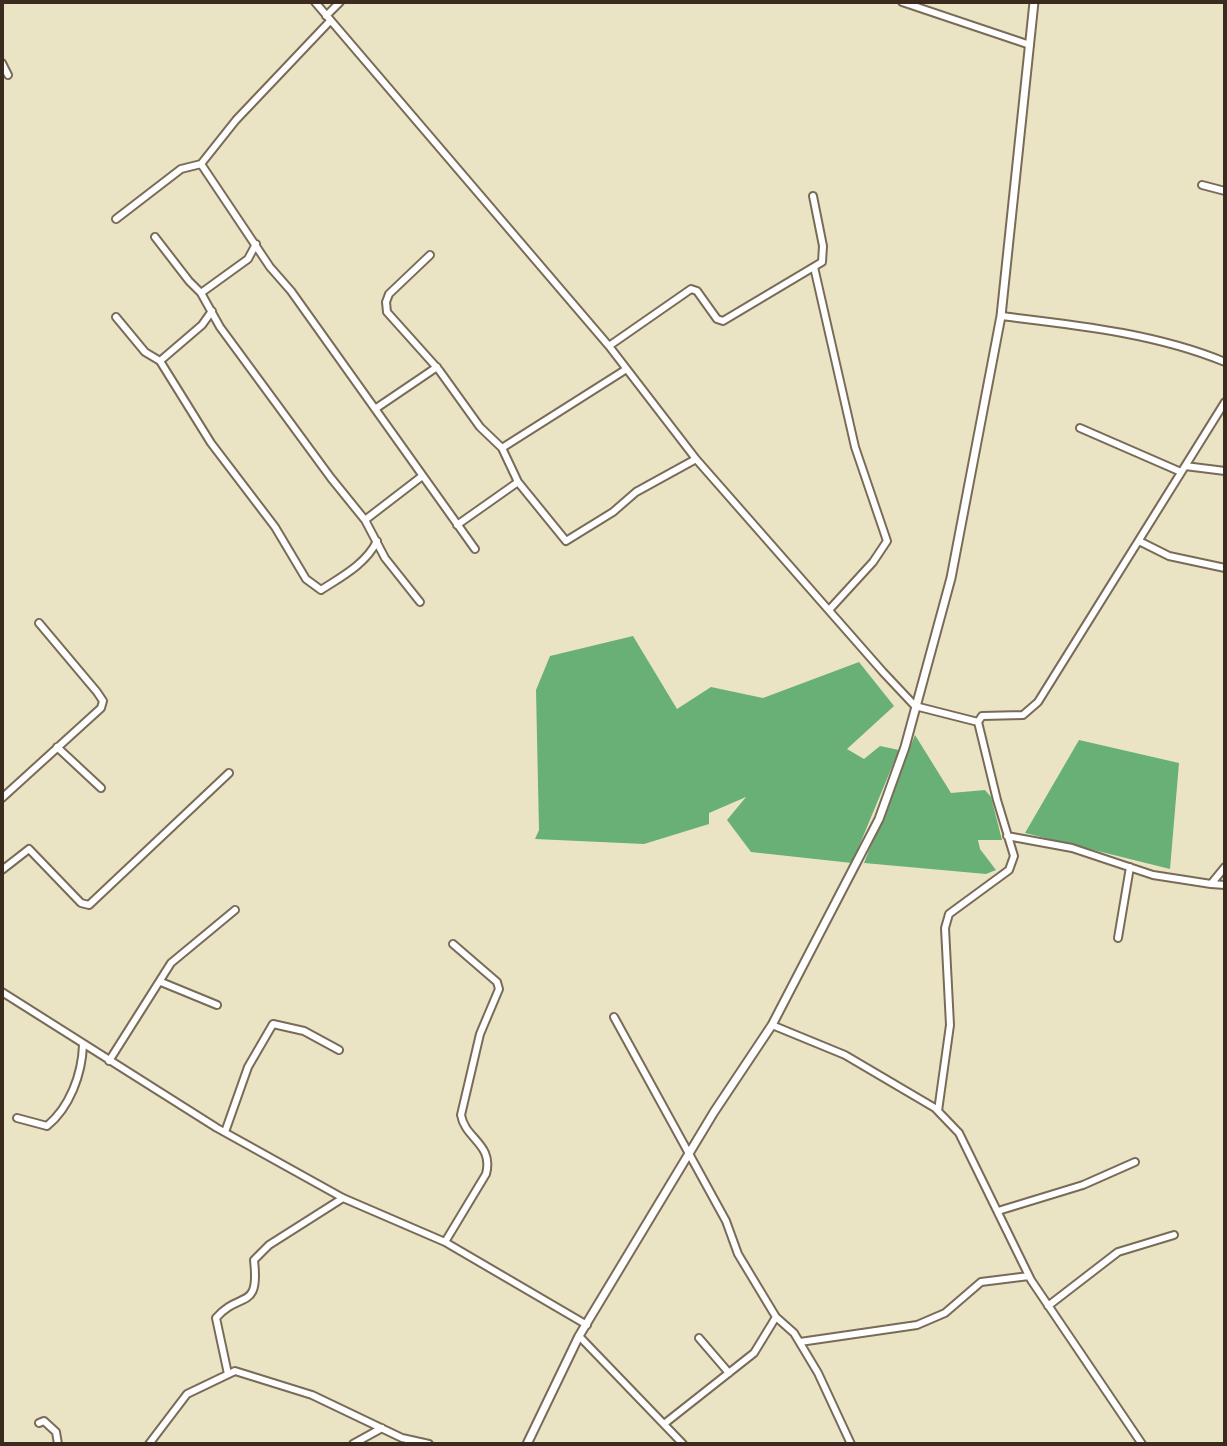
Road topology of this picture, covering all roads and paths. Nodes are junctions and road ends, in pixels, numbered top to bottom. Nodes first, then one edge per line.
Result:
1 (315, 2) edge
2 (340, 2) edge
3 (902, 2) edge
4 (1034, 2) edge
5 (328, 18) junction
6 (1030, 45) junction
7 (2, 63) edge
8 (8, 75) dead end
9 (201, 164) junction
10 (1202, 185) dead end
11 (1225, 191) edge
12 (813, 196) dead end
13 (116, 219) dead end
14 (155, 237) dead end
15 (256, 244) junction
16 (430, 255) dead end
17 (814, 267) junction
18 (201, 293) junction
19 (212, 311) junction
20 (1001, 316) junction
21 (116, 317) dead end
22 (609, 346) junction
23 (160, 361) junction
24 (1225, 362) edge
25 (437, 367) junction
26 (625, 370) junction
27 (1225, 402) edge
28 (375, 409) junction
29 (1080, 428) dead end
30 (502, 448) junction
31 (696, 459) junction
32 (1183, 469) junction
33 (1225, 471) edge
34 (421, 477) junction
35 (518, 482) junction
36 (365, 520) junction
37 (457, 525) junction
38 (377, 541) junction
39 (1139, 541) junction
40 (475, 549) dead end
41 (1225, 568) edge
42 (420, 602) dead end
43 (829, 610) junction
44 (39, 623) dead end
45 (915, 706) junction
46 (978, 722) junction
47 (57, 747) junction
48 (229, 773) dead end
49 (101, 788) dead end
50 (2, 798) edge
51 (1007, 836) junction
52 (1130, 867) junction
53 (1225, 867) edge
54 (2, 870) edge
55 (1211, 884) junction
56 (1225, 885) edge
57 (235, 910) dead end
58 (1118, 938) dead end
59 (453, 944) dead end
60 (161, 982) junction
61 (2, 992) edge
62 (217, 1005) dead end
63 (614, 1017) dead end
64 (772, 1025) junction
65 (83, 1045) junction
66 (339, 1050) dead end
67 (109, 1061) junction
68 (938, 1111) junction
69 (17, 1118) dead end
70 (225, 1132) junction
71 (689, 1154) junction
72 (1135, 1162) dead end
73 (343, 1198) junction
74 (998, 1211) junction
75 (1174, 1235) dead end
76 (445, 1242) junction
77 (1029, 1276) junction
78 (1048, 1306) junction
79 (776, 1317) junction
80 (587, 1325) junction
81 (579, 1336) junction
82 (699, 1338) dead end
83 (800, 1342) junction
84 (729, 1373) junction
85 (228, 1374) junction
86 (39, 1423) dead end
87 (664, 1424) junction
88 (382, 1428) junction
89 (58, 1444) edge
90 (149, 1444) edge
91 (353, 1444) edge
92 (429, 1444) edge
93 (527, 1444) edge
94 (683, 1444) edge
95 (851, 1444) edge
96 (1142, 1444) edge

1 - 5 street
2 - 5 street
3 - 6 street
4 - 6 street
5 - 9 street
5 - 22 street
6 - 20 street
7 - 8 street
9 - 13 street
9 - 15 street
10 - 11 street
12 - 17 street
14 - 18 street
15 - 18 street
15 - 28 street
16 - 25 street
17 - 22 street
17 - 43 street
18 - 19 street
19 - 23 street
19 - 36 street
20 - 24 street
20 - 45 street
21 - 23 street
22 - 26 street
23 - 38 street
25 - 28 street
25 - 30 street
26 - 30 street
26 - 31 street
27 - 32 street
28 - 34 street
29 - 32 street
30 - 35 street
31 - 35 street
31 - 43 street
32 - 33 street
32 - 39 street
34 - 36 street
34 - 37 street
35 - 37 street
36 - 38 street
37 - 40 street
38 - 42 street
39 - 41 street
39 - 46 street
43 - 45 street
44 - 47 street
45 - 46 street
45 - 64 street
46 - 51 street
47 - 49 street
47 - 50 street
48 - 54 street
51 - 52 street
51 - 68 street
52 - 55 street
52 - 58 street
53 - 55 street
55 - 56 street
57 - 60 street
59 - 76 street
60 - 62 street
60 - 67 street
61 - 65 street
63 - 71 street
64 - 68 street
64 - 71 street
65 - 67 street
65 - 69 street
66 - 70 street
67 - 70 street
68 - 74 street
70 - 73 street
71 - 79 street
71 - 80 street
72 - 74 street
73 - 76 street
73 - 85 street
74 - 77 street
75 - 78 street
76 - 80 street
77 - 78 street
77 - 83 street
78 - 96 street
79 - 83 street
79 - 84 street
80 - 81 street
81 - 87 street
81 - 93 street
82 - 84 street
83 - 95 street
84 - 87 street
85 - 88 street
85 - 90 street
86 - 89 street
87 - 94 street
88 - 91 street
88 - 92 street

